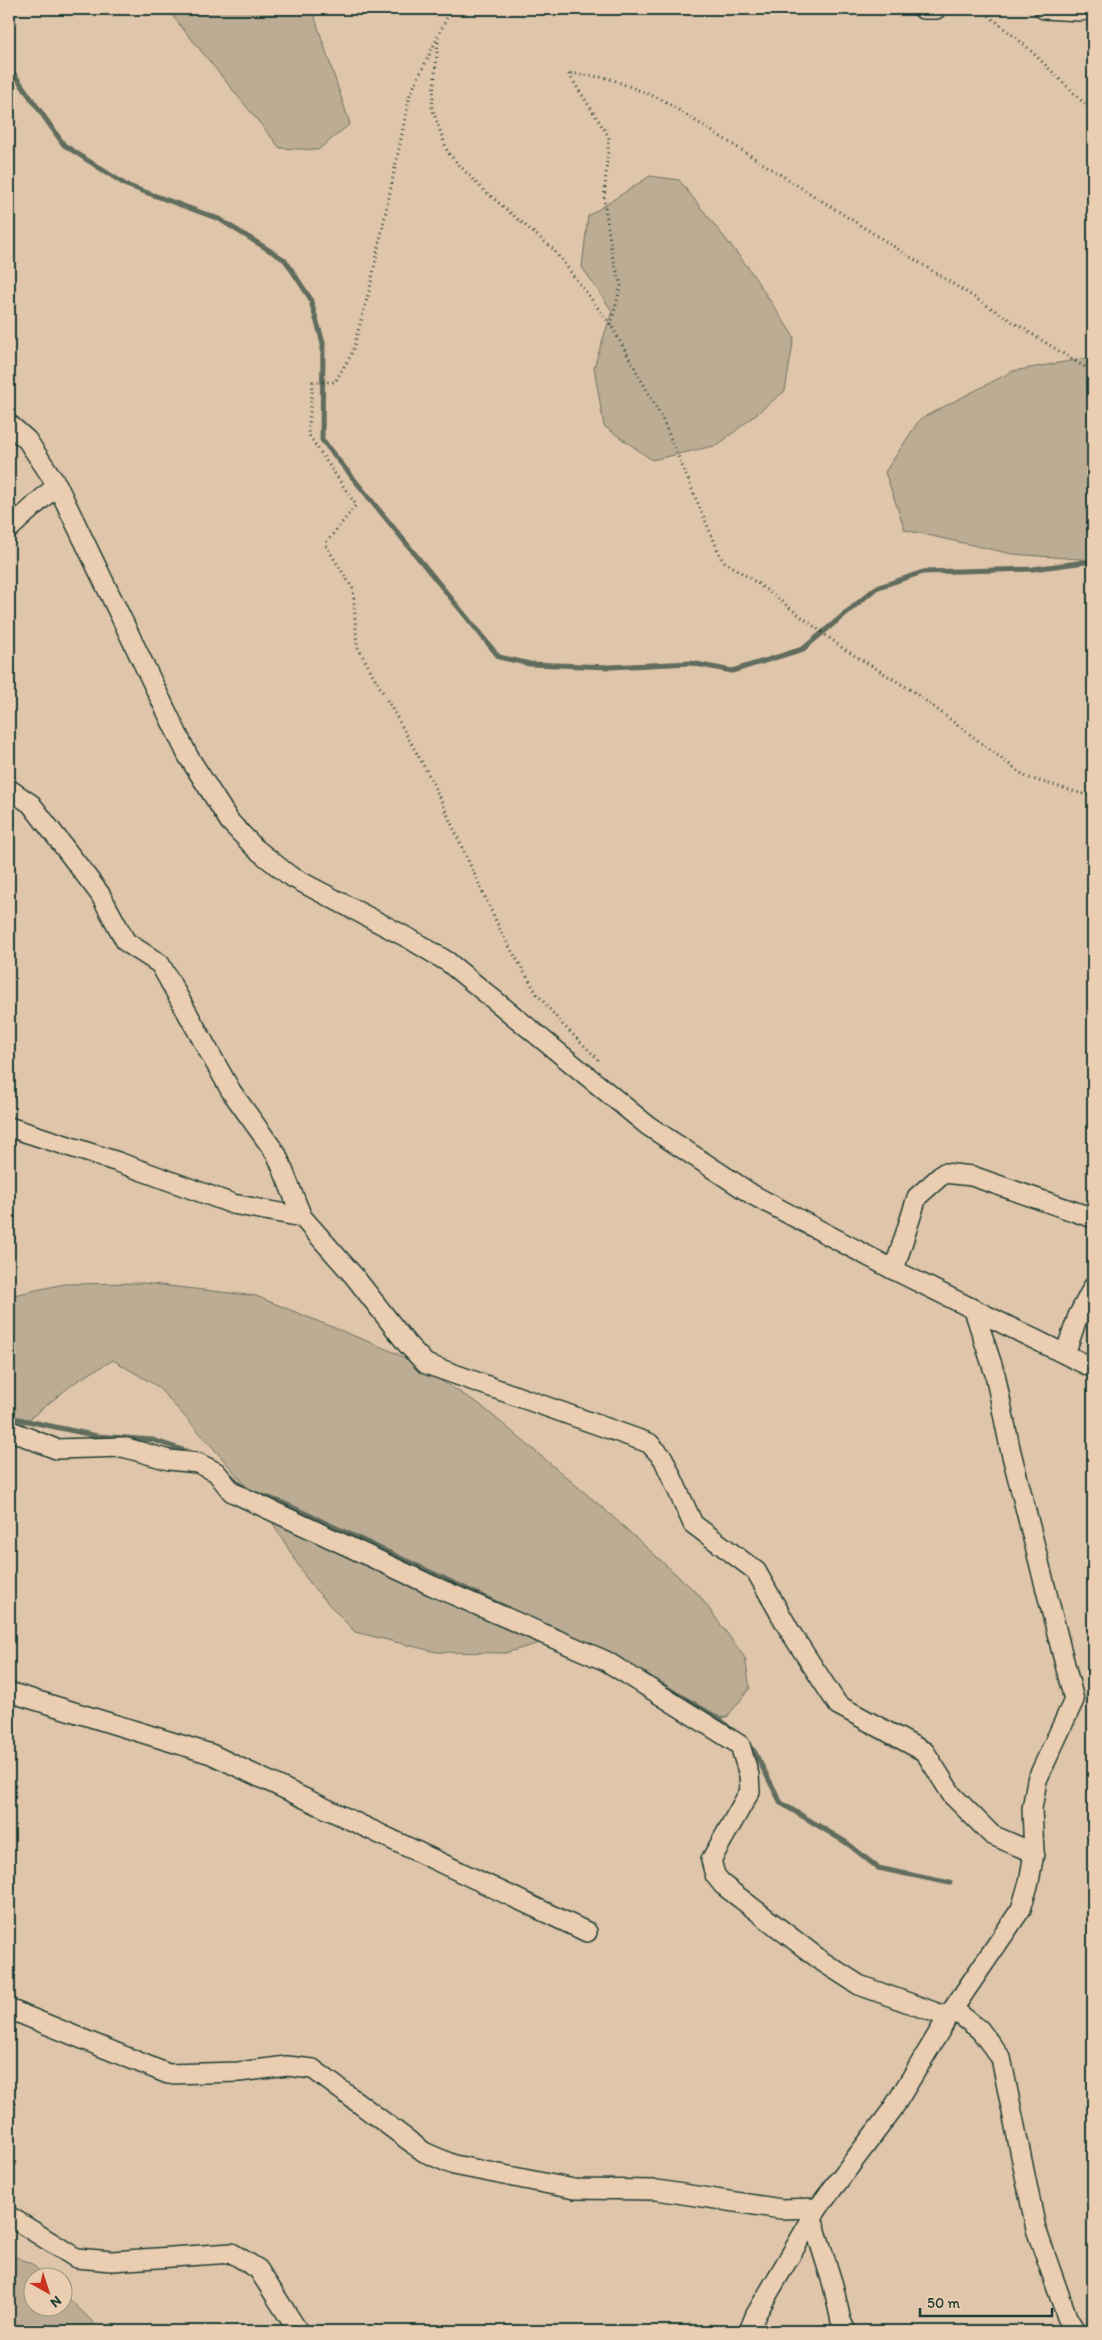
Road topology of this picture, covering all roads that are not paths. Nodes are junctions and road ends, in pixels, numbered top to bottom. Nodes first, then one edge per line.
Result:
1 (923, 9) edge
2 (936, 9) edge
3 (1044, 9) edge
4 (1093, 10) edge
5 (9, 424) edge
6 (57, 485) junction
7 (9, 529) edge
8 (9, 788) edge
9 (9, 1127) edge
10 (302, 1217) junction
11 (1093, 1218) edge
12 (894, 1270) junction
13 (1093, 1286) edge
14 (974, 1310) junction
15 (1065, 1354) junction
16 (1093, 1368) edge
17 (9, 1430) edge
18 (9, 1692) edge
19 (1034, 1853) junction
20 (587, 1932) dead end
21 (9, 2009) edge
22 (950, 2013) junction
23 (815, 2213) junction
24 (9, 2216) edge
25 (298, 2331) edge
26 (749, 2331) edge
27 (846, 2331) edge
28 (1075, 2331) edge

1 - 2 street
3 - 4 street
5 - 6 street
6 - 7 street
6 - 12 street
8 - 10 street
9 - 10 street
10 - 19 street
11 - 12 street
12 - 14 street
13 - 15 street
14 - 15 street
14 - 19 street
15 - 16 street
17 - 22 street
18 - 20 street
19 - 22 street
21 - 23 street
22 - 23 street
22 - 28 street
23 - 26 street
23 - 27 street
24 - 25 street

